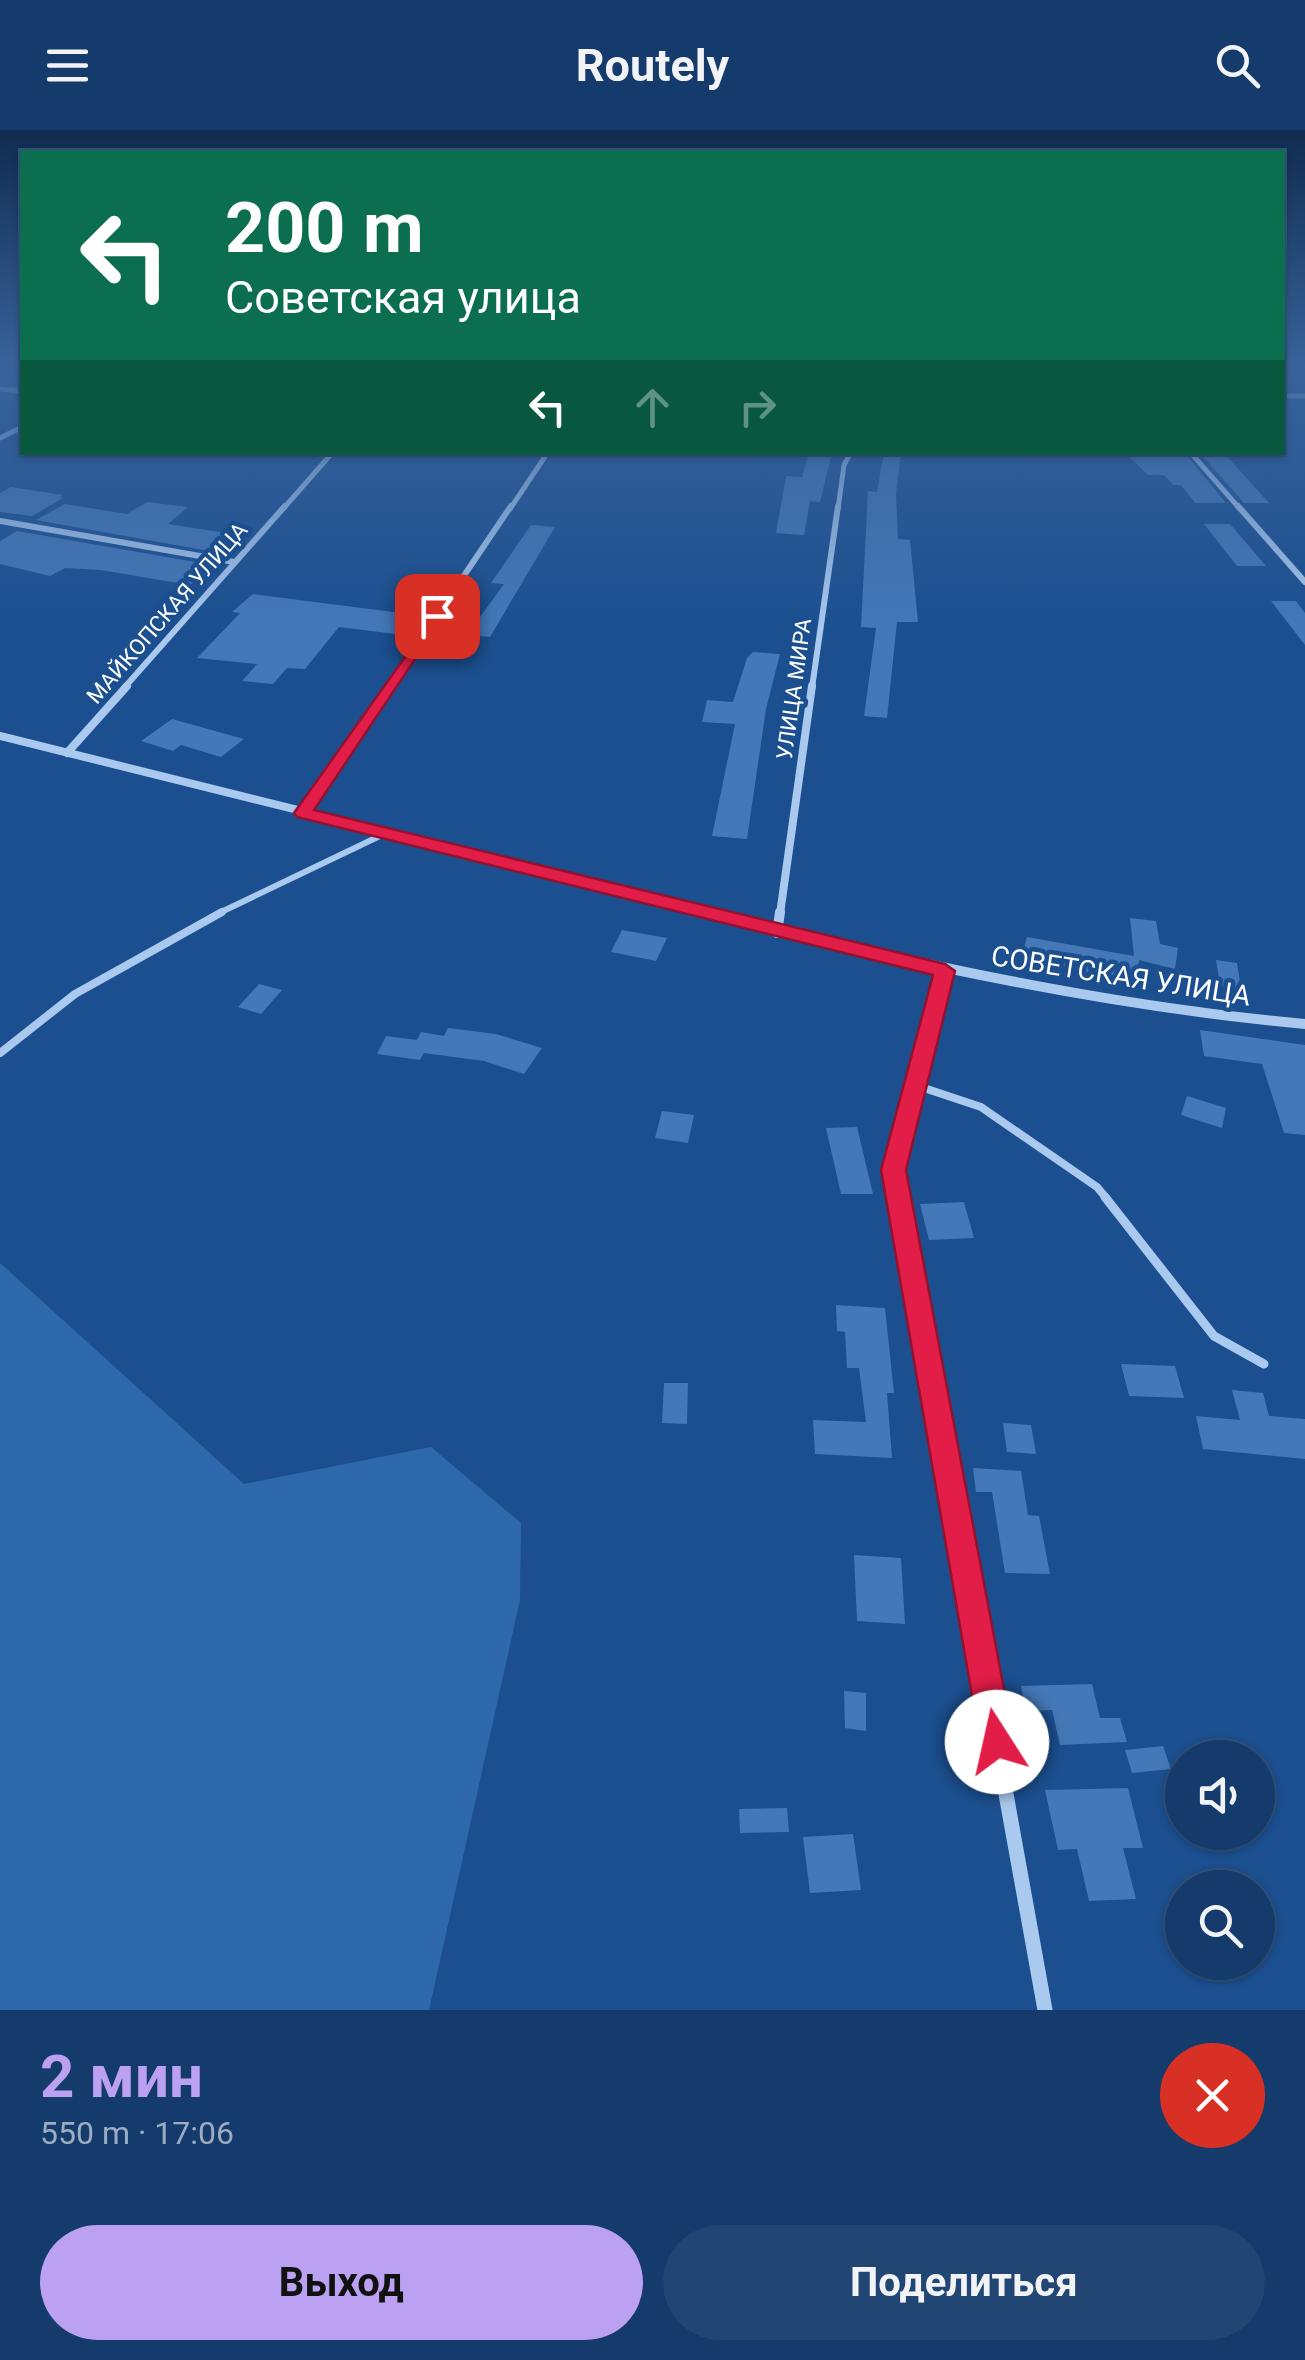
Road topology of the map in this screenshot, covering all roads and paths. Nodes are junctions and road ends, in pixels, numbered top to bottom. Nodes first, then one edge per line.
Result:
1 (330, 455) edge
2 (546, 455) edge
3 (849, 455) edge
4 (1193, 455) edge
5 (0, 521) edge
6 (234, 562) junction
7 (1305, 582) edge
8 (0, 736) edge
9 (67, 753) junction
10 (303, 813) junction
11 (384, 834) junction
12 (778, 932) junction
13 (945, 971) junction
14 (1305, 1024) edge
15 (0, 1053) edge
16 (915, 1086) junction
17 (1264, 1364) dead end
18 (1045, 2010) edge

1 - 6 street, МАЙКОПСКАЯ УЛИЦА
2 - 10 street
3 - 12 street, УЛИЦА МИРА
4 - 7 street
5 - 6 street
6 - 9 street, МАЙКОПСКАЯ УЛИЦА
8 - 9 street, СОВЕТСКАЯ УЛИЦА
9 - 10 street, СОВЕТСКАЯ УЛИЦА
10 - 11 street, СОВЕТСКАЯ УЛИЦА
11 - 12 street, СОВЕТСКАЯ УЛИЦА
11 - 15 lane
12 - 13 street, СОВЕТСКАЯ УЛИЦА
13 - 14 street, СОВЕТСКАЯ УЛИЦА
13 - 16 street
16 - 17 lane
16 - 18 street

